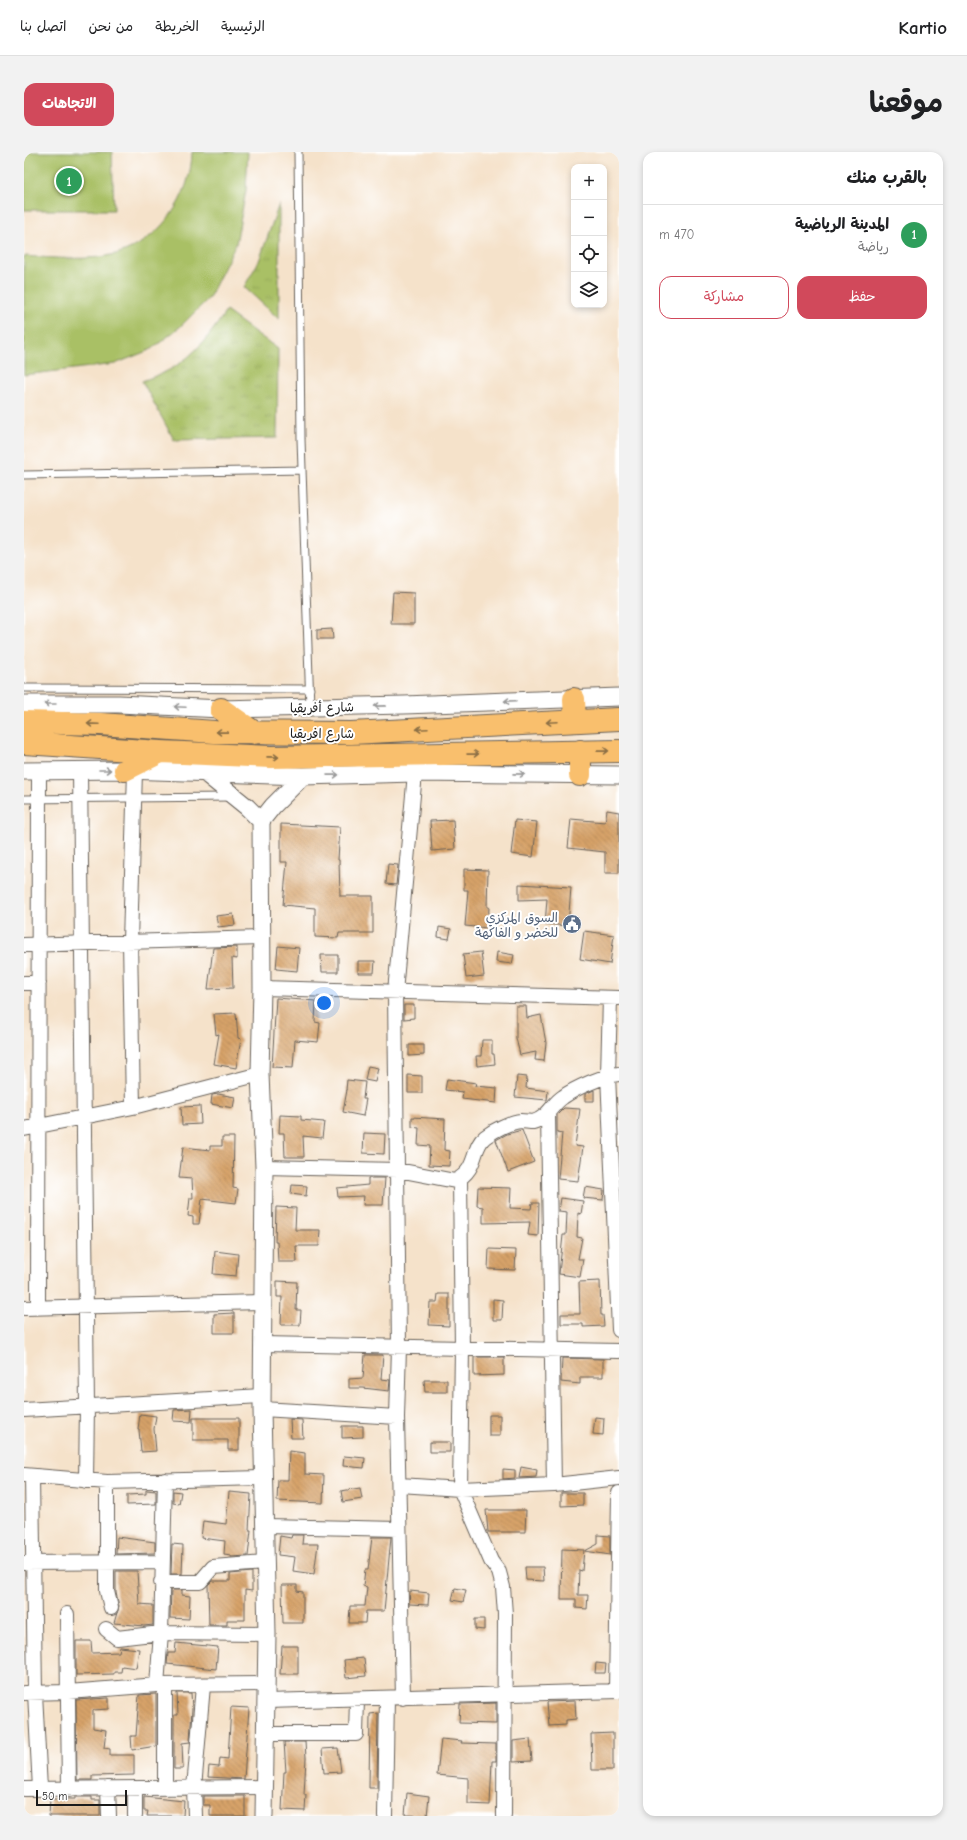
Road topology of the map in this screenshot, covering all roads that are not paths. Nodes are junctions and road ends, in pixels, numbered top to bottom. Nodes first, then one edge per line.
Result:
1 (298, 152) edge
2 (302, 470) junction
3 (24, 475) edge
4 (24, 688) edge
5 (310, 689) junction
6 (619, 697) edge
7 (574, 699) junction
8 (24, 704) edge
9 (310, 707) junction
10 (221, 709) junction
11 (619, 719) edge
12 (575, 721) junction
13 (24, 722) edge
14 (255, 733) junction
15 (24, 743) edge
16 (619, 751) edge
17 (161, 752) junction
18 (580, 752) junction
19 (80, 770) junction
20 (32, 771) edge
21 (130, 771) junction
22 (205, 773) junction
23 (415, 773) junction
24 (580, 775) junction
25 (619, 775) edge
26 (303, 776) junction
27 (236, 797) junction
28 (134, 798) junction
29 (24, 799) edge
30 (40, 800) junction
31 (80, 800) junction
32 (262, 821) junction
33 (262, 938) junction
34 (130, 941) junction
35 (83, 943) junction
36 (24, 945) edge
37 (40, 945) junction
38 (24, 983) edge
39 (40, 983) junction
40 (262, 988) junction
41 (395, 992) junction
42 (615, 998) edge
43 (260, 1074) junction
44 (614, 1075) edge
45 (133, 1107) junction
46 (548, 1114) junction
47 (84, 1118) junction
48 (39, 1126) junction
49 (24, 1129) edge
50 (264, 1167) junction
51 (398, 1170) junction
52 (460, 1179) junction
53 (263, 1302) junction
54 (85, 1306) junction
55 (31, 1308) edge
56 (619, 1330) edge
57 (264, 1344) junction
58 (399, 1347) junction
59 (462, 1348) junction
60 (552, 1350) junction
61 (619, 1351) edge
62 (262, 1403) junction
63 (87, 1406) junction
64 (24, 1410) edge
65 (397, 1417) junction
66 (28, 1476) edge
67 (264, 1478) junction
68 (619, 1478) edge
69 (165, 1480) junction
70 (86, 1481) junction
71 (107, 1482) junction
72 (400, 1485) junction
73 (554, 1485) junction
74 (460, 1488) junction
75 (619, 1493) edge
76 (266, 1526) junction
77 (399, 1529) junction
78 (106, 1561) junction
79 (162, 1562) junction
80 (28, 1563) edge
81 (265, 1563) junction
82 (161, 1582) junction
83 (111, 1608) dead end
84 (67, 1614) dead end
85 (30, 1627) edge
86 (106, 1629) dead end
87 (161, 1633) junction
88 (267, 1634) junction
89 (266, 1684) junction
90 (161, 1685) junction
91 (203, 1686) junction
92 (617, 1691) edge
93 (68, 1692) junction
94 (30, 1693) edge
95 (504, 1693) junction
96 (387, 1698) junction
97 (403, 1698) junction
98 (357, 1699) junction
99 (267, 1701) junction
100 (267, 1734) junction
101 (108, 1788) junction
102 (135, 1788) junction
103 (165, 1788) junction
104 (194, 1788) junction
105 (265, 1788) junction
106 (24, 1789) edge
107 (40, 1789) junction
108 (69, 1790) junction
109 (109, 1816) edge
110 (135, 1816) edge
111 (195, 1816) edge
112 (264, 1816) edge
113 (385, 1816) edge
114 (504, 1816) edge

1 - 2 lane
2 - 3 lane
2 - 5 lane
4 - 5 lane
5 - 9 lane
6 - 7 street, شارع أفريقيا
7 -> 9 street, شارع أفريقيا
7 - 12 highway
10 -> 8 street, شارع أفريقيا
9 - 10 street, شارع أفريقيا
10 - 14 highway
11 - 12 highway, شارع افريقيا
12 -> 14 highway, شارع افريقيا
14 -> 13 highway, شارع افريقيا
15 - 17 highway, شارع افريقيا
18 -> 16 highway, شارع افريقيا
17 -> 18 highway, شارع افريقيا
17 - 21 highway
18 - 24 highway
19 - 20 street
19 -> 21 street
19 - 31 street
20 - 30 street
21 - 22 street
21 - 28 street
22 - 26 street
22 - 27 street
23 -> 24 street
26 -> 23 street
23 - 41 street
24 - 25 street
26 - 32 street
27 - 28 lane
27 - 32 street
28 - 31 lane
28 - 34 street
29 - 30 lane
30 - 31 lane
30 - 37 street
31 - 35 street
32 - 33 street
33 - 34 street
33 - 40 street
34 - 35 street
34 - 45 street
35 - 37 street
35 - 47 street
36 - 37 street
37 - 39 street
38 - 39 street
39 - 48 street
40 - 41 street
40 - 43 street
41 - 42 street
41 - 51 street
42 - 44 street
43 - 45 street
43 - 50 street
44 - 46 street
44 - 56 street
45 - 47 street
46 - 52 street
46 - 60 street
47 - 48 street
47 - 54 street
48 - 49 street
48 - 55 street
50 - 51 street
50 - 53 street
51 - 52 street
51 - 58 street
52 - 59 street
53 - 54 street
53 - 57 street
54 - 55 street
54 - 63 street
57 - 58 street
57 - 62 street
58 - 59 street
58 - 65 street
59 - 60 street
59 - 74 street
60 - 61 street
60 - 73 street
62 - 63 street
62 - 65 street
62 - 67 street
63 - 64 street
63 - 70 street
65 - 72 street
66 - 70 street
66 - 80 street
67 - 69 street
67 - 76 street
68 - 73 street
69 - 71 street
69 - 79 street
70 - 71 street
71 - 78 street
72 - 74 street
72 - 77 street
73 - 74 street
74 - 95 street
75 - 92 street
76 - 77 street
76 - 81 street
77 - 97 street
78 - 79 street
78 - 80 street
78 - 83 street
79 - 82 street
80 - 85 street
81 - 82 street
81 - 88 street
82 - 87 street
84 - 93 street
85 - 94 street
86 - 87 street
87 - 88 street
87 - 90 street
88 - 89 street
89 - 91 street
89 - 99 street
90 - 91 street
90 - 93 street
90 - 103 street
91 - 104 street
92 - 95 street
93 - 94 street
93 - 108 street
94 - 107 street
95 - 97 street
95 - 114 street
96 - 97 street
96 - 98 street
96 - 113 street
98 - 99 street
98 - 100 street
99 - 100 street
100 - 105 street
101 - 102 street
101 - 108 street
101 - 109 street
102 - 103 street
102 - 110 street
103 - 104 street
104 - 105 street
104 - 111 street
105 - 112 street
106 - 107 street
107 - 108 street

